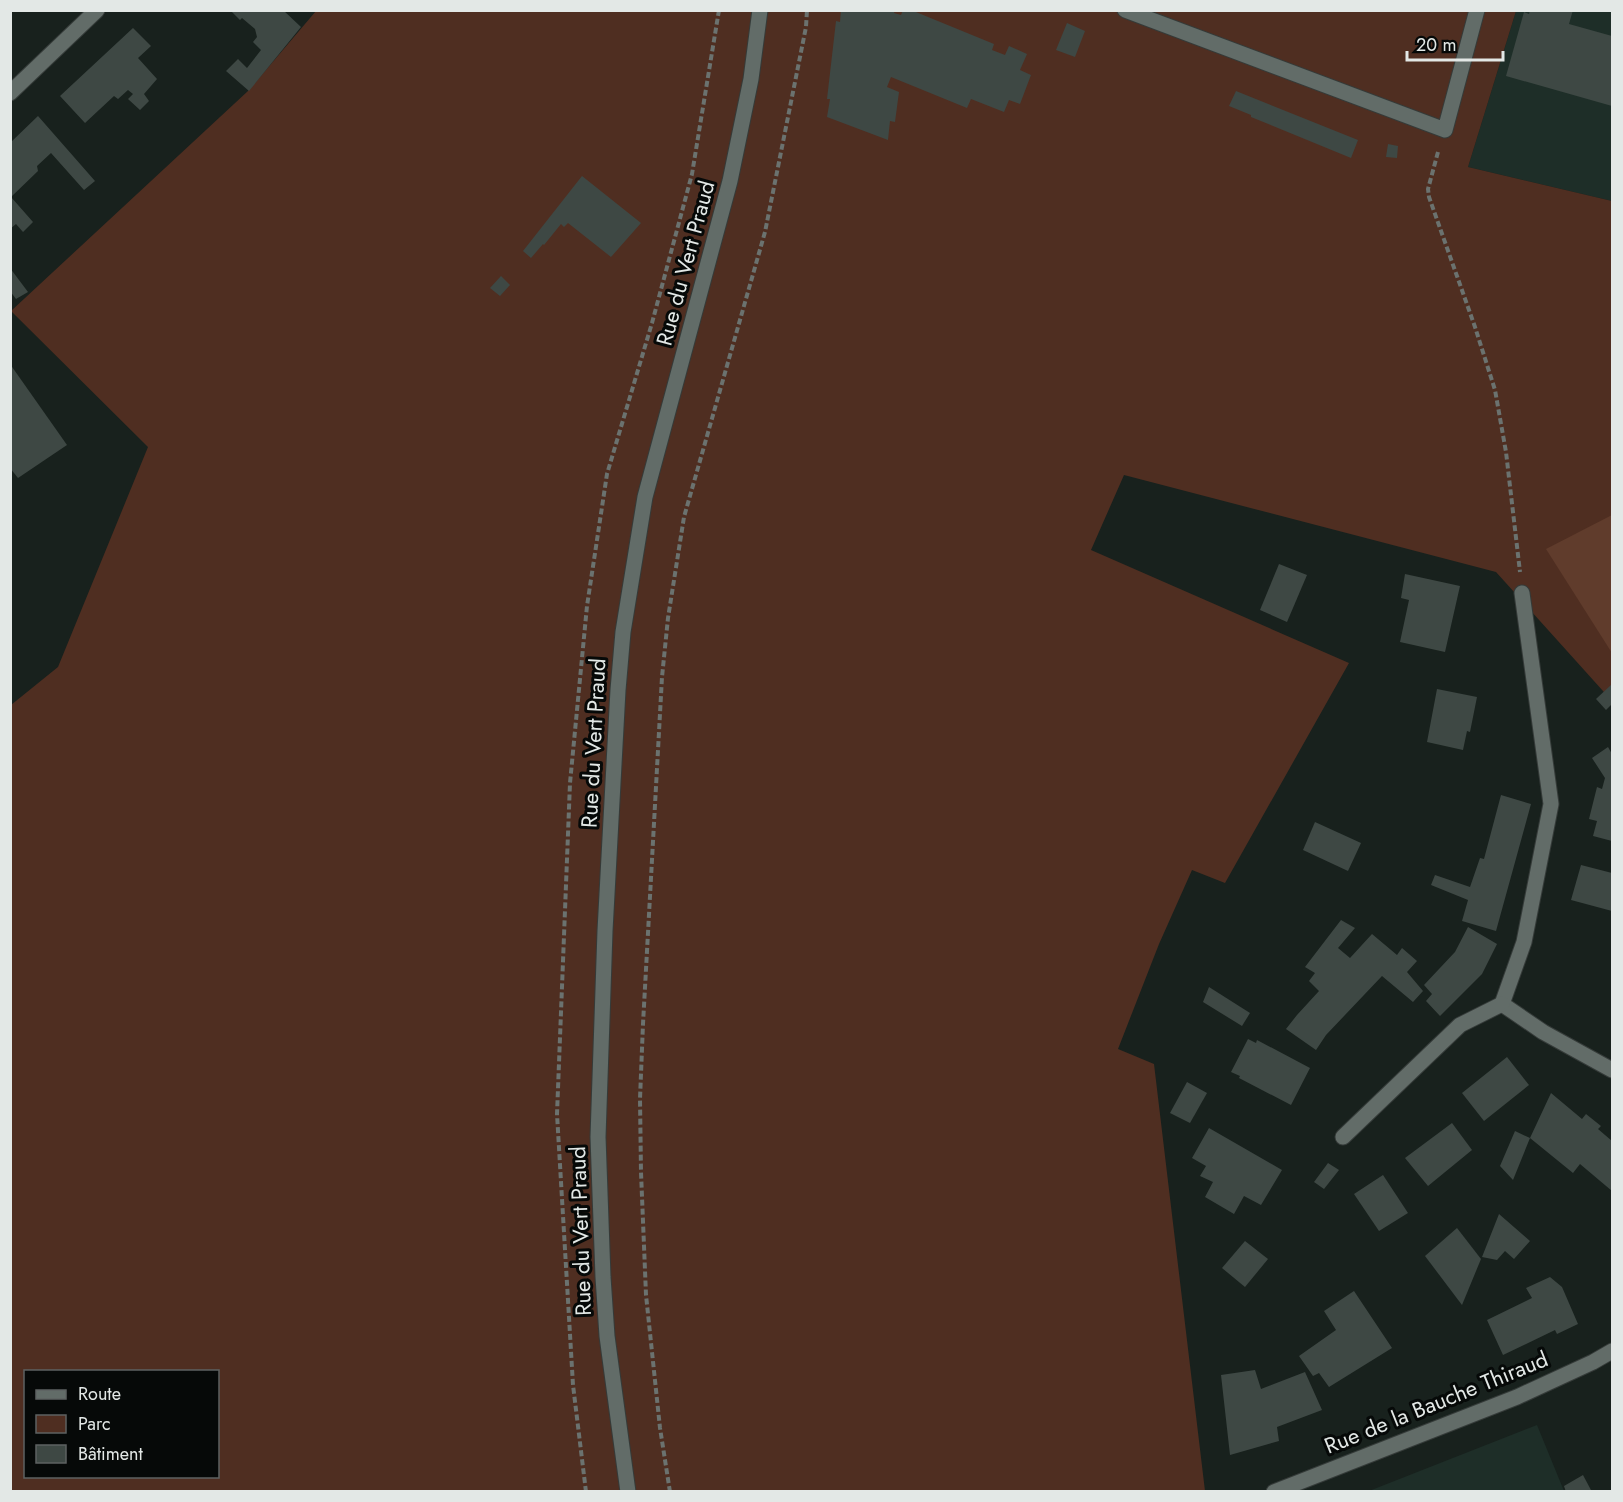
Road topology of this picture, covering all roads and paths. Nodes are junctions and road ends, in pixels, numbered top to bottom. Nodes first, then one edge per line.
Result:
1 (97, 10) edge
2 (760, 10) edge
3 (807, 10) edge
4 (1125, 10) edge
5 (1477, 10) edge
6 (10, 93) edge
7 (1445, 129) junction
8 (1522, 593) joint
9 (1502, 1004) junction
10 (1612, 1070) edge
11 (1343, 1137) dead end
12 (1612, 1351) edge
13 (628, 1491) edge
14 (670, 1491) edge
15 (1274, 1491) edge

1 - 6 street
2 - 13 street, Rue du Vert Praud
3 - 14 path
4 - 7 street
5 - 7 street
7 - 8 path
8 - 9 street
9 - 10 street
9 - 11 street
12 - 15 street, Rue de la Bauche Thiraud

